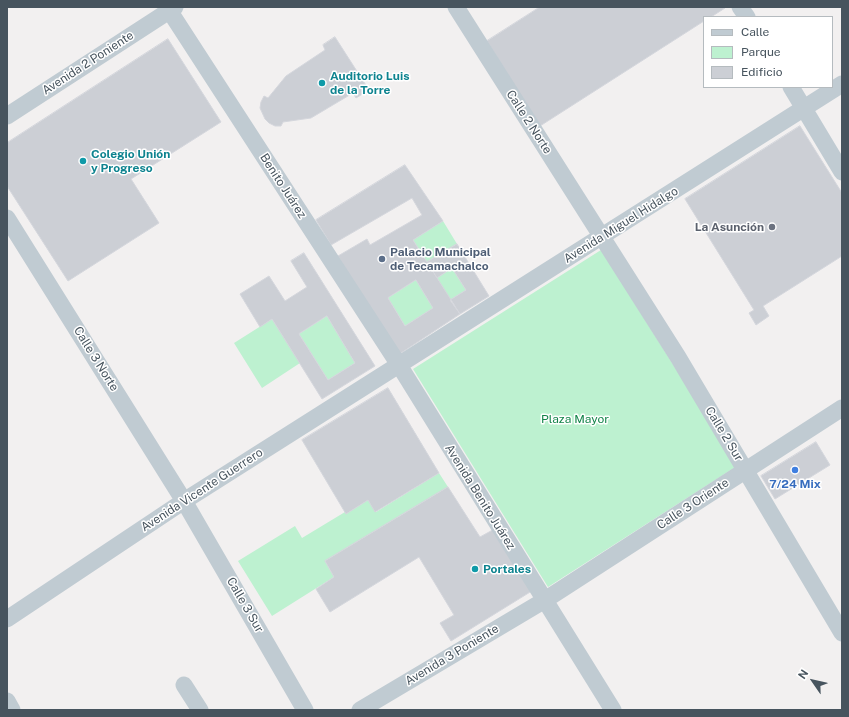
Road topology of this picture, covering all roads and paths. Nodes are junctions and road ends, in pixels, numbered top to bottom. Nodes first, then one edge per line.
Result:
1 (456, 7) edge
2 (740, 7) edge
3 (170, 8) edge
4 (746, 16) edge
5 (842, 84) edge
6 (791, 88) edge
7 (804, 109) junction
8 (7, 116) edge
9 (842, 172) edge
10 (7, 218) edge
11 (602, 236) junction
12 (399, 365) junction
13 (842, 408) edge
14 (746, 470) junction
15 (184, 501) junction
16 (544, 600) junction
17 (7, 619) edge
18 (842, 633) edge
19 (184, 685) dead end
20 (7, 701) edge
21 (12, 710) edge
22 (200, 710) edge
23 (305, 710) edge
24 (360, 710) edge
25 (613, 710) edge

1 - 11 street, Calle 2 Norte
2 - 4 street
3 - 8 street, Avenida 2 Poniente
3 - 12 street, Benito Juárez
5 - 7 street, Avenida Miguel Hidalgo
6 - 7 street
7 - 9 street
7 - 11 street, Avenida Miguel Hidalgo
10 - 15 street, Calle 3 Norte
11 - 12 street, Avenida Miguel Hidalgo
11 - 14 street, Calle 2 Sur
12 - 15 street, Avenida Vicente Guerrero
12 - 16 street, Avenida Benito Juárez
13 - 14 street, Calle 3 Oriente
14 - 16 street, Calle 3 Oriente
14 - 18 street, Calle 2 Sur
15 - 17 street, Avenida Vicente Guerrero
15 - 23 street, Calle 3 Sur
16 - 24 street, Avenida 3 Poniente
16 - 25 street, Avenida Benito Juárez
19 - 22 street
20 - 21 street

